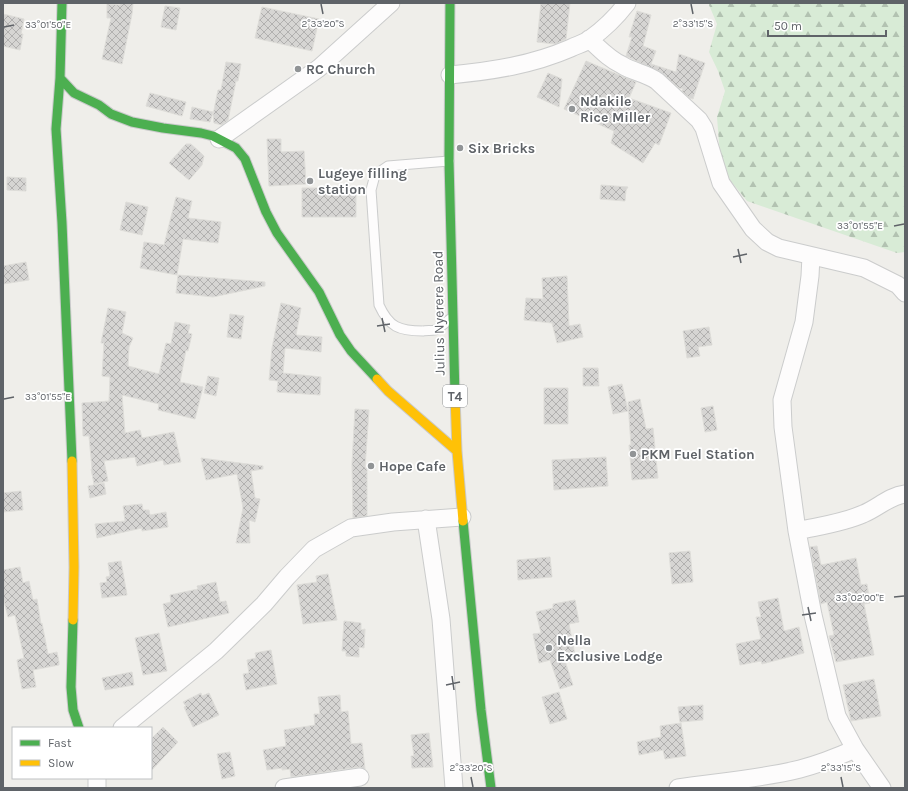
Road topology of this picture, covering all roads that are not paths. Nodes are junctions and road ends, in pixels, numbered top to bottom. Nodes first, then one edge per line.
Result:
1 (62, 3) edge
2 (391, 3) edge
3 (450, 3) edge
4 (627, 3) edge
5 (589, 39) junction
6 (450, 75) junction
7 (60, 78) junction
8 (219, 139) junction
9 (449, 161) junction
10 (811, 256) junction
11 (905, 293) edge
12 (452, 318) junction
13 (457, 451) junction
14 (905, 494) edge
15 (462, 517) junction
16 (426, 519) junction
17 (797, 531) junction
18 (79, 727) edge
19 (123, 727) edge
20 (855, 749) junction
21 (360, 777) dead end
22 (284, 788) edge
23 (454, 788) edge
24 (491, 788) edge
25 (678, 788) edge
26 (882, 788) edge

1 - 7 main road
2 - 8 street
3 - 6 main road, Julius Nyerere Road / T4
4 - 5 street
5 - 6 street
5 - 10 street
6 - 9 main road, Julius Nyerere Road / T4
7 - 8 main road
7 - 18 main road
8 - 13 main road
9 - 12 main road, Julius Nyerere Road / T4
9 - 12 lane
10 - 11 street
10 - 17 street
12 - 13 main road, Julius Nyerere Road / T4
13 - 15 main road, Julius Nyerere Road / T4
14 - 17 street
15 - 16 street
15 - 24 main road, Julius Nyerere Road / T4
16 - 19 street
16 - 23 street
17 - 20 street
20 - 25 street
20 - 26 street
21 - 22 street

